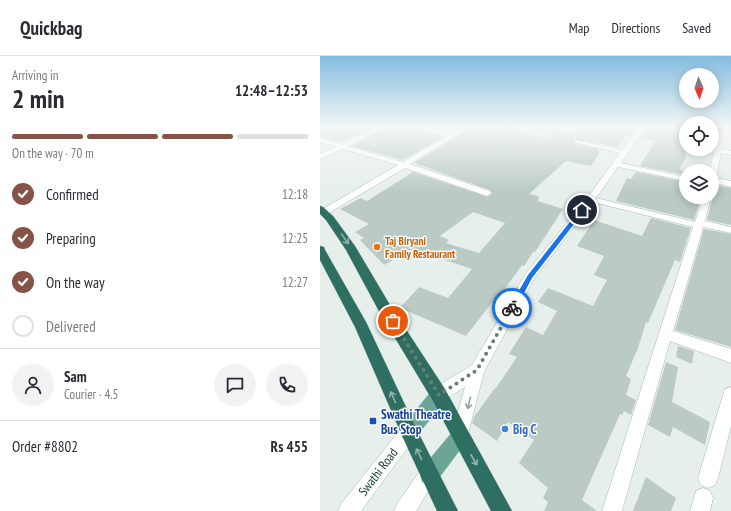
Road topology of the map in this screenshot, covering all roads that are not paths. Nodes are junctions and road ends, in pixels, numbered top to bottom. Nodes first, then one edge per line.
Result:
1 (339, 148) edge
2 (351, 148) edge
3 (433, 148) edge
4 (606, 148) edge
5 (627, 148) edge
6 (719, 150) edge
7 (624, 152) junction
8 (731, 153) edge
9 (320, 157) edge
10 (616, 164) junction
11 (405, 165) junction
12 (679, 178) edge
13 (719, 181) edge
14 (731, 184) edge
15 (487, 193) dead end
16 (591, 199) junction
17 (705, 204) edge
18 (322, 211) edge
19 (699, 224) junction
20 (731, 230) edge
21 (321, 255) edge
22 (666, 334) junction
23 (731, 356) edge
24 (477, 370) junction
25 (731, 394) edge
26 (439, 395) junction
27 (408, 432) junction
28 (460, 436) junction
29 (429, 475) junction
30 (708, 478) dead end
31 (348, 511) edge
32 (404, 511) edge
33 (448, 511) edge
34 (502, 511) edge
35 (612, 511) edge

1 - 9 street
2 - 11 street
3 - 11 street
4 - 7 street
5 - 7 street
6 - 8 street
7 - 10 street
10 - 12 street
10 - 16 street
11 - 15 street
11 - 18 street
13 - 14 street
16 - 19 street
16 - 24 street
17 - 19 street
18 -> 26 highway
19 - 20 street
19 - 22 street
27 -> 21 highway
22 - 23 street
22 - 35 street
24 - 26 street
24 -> 28 street
25 - 30 street
26 - 27 main road
26 - 28 highway
29 -> 27 highway
27 - 31 street, Swathi Road
28 - 29 main road
28 -> 34 highway
29 - 32 street
29 - 33 highway

